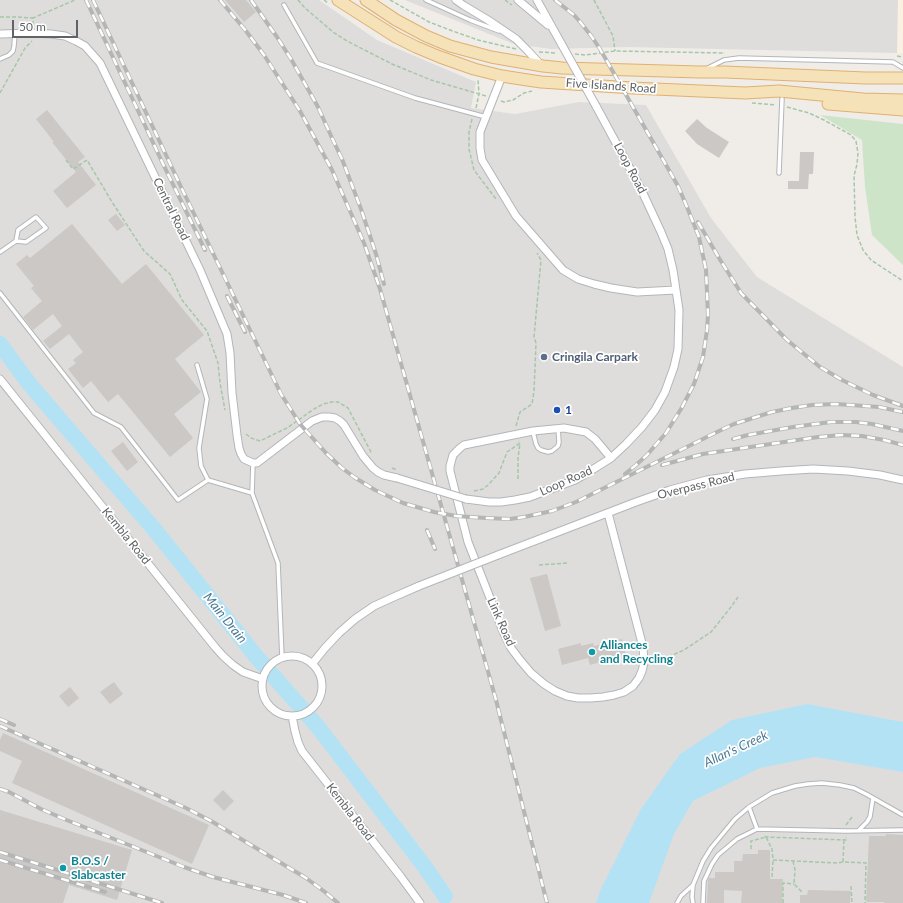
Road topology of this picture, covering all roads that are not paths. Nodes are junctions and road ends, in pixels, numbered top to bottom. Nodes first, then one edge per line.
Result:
1 (366, 0) edge
2 (426, 0) edge
3 (456, 0) edge
4 (518, 0) edge
5 (537, 0) edge
6 (334, 2) edge
7 (284, 5) dead end
8 (552, 29) junction
9 (15, 33) junction
10 (0, 34) edge
11 (510, 35) junction
12 (0, 59) edge
13 (543, 66) junction
14 (903, 68) edge
15 (699, 72) junction
16 (502, 76) junction
17 (903, 78) edge
18 (903, 97) edge
19 (746, 98) junction
20 (883, 100) junction
21 (903, 100) edge
22 (781, 102) junction
23 (903, 110) edge
24 (486, 117) junction
25 (779, 173) dead end
26 (16, 241) junction
27 (0, 252) edge
28 (676, 290) junction
29 (0, 293) edge
30 (197, 364) dead end
31 (0, 379) edge
32 (558, 428) junction
33 (533, 431) junction
34 (611, 458) junction
35 (253, 463) junction
36 (208, 480) junction
37 (903, 480) edge
38 (252, 493) junction
39 (608, 513) junction
40 (282, 658) junction
41 (312, 664) junction
42 (263, 679) junction
43 (295, 716) junction
44 (873, 798) junction
45 (749, 807) junction
46 (903, 815) edge
47 (756, 829) junction
48 (858, 830) junction
49 (903, 830) edge
50 (693, 885) junction
51 (420, 903) edge
52 (677, 903) edge
53 (693, 903) edge
54 (703, 903) edge

1 - 13 main road, Five Islands Road
2 - 11 lane
3 - 11 street
4 - 8 street, Loop Road
5 - 8 street, Loop Road
6 - 16 main road, Five Islands Road
7 - 24 lane
8 - 28 street, Loop Road, bridge
9 - 10 street, Central Road
9 - 12 lane
9 - 35 street, Central Road
11 - 13 street
13 - 15 main road, Five Islands Road
14 - 15 lane
15 - 17 main road, Five Islands Road
16 - 19 main road, Five Islands Road
16 - 24 street
18 - 20 main road
19 - 20 main road, Five Islands Road
19 - 22 main road
20 - 21 main road, Five Islands Road
22 - 23 main road
22 - 25 lane
24 - 28 street
26 - 26 lane
26 - 27 lane
28 - 34 street, Loop Road
29 - 36 lane
30 - 36 lane
31 - 42 street, Kembla Road
32 - 33 street, Link Road
32 - 33 lane
32 - 34 street, Link Road
33 - 39 street, Link Road
34 - 35 street, Loop Road, bridge
35 - 38 lane
36 - 38 lane
37 - 39 street, Overpass Road
38 - 40 lane
39 - 41 street, Overpass Road, bridge
40 - 41 street
40 - 42 street
41 - 43 street
42 - 43 street
43 - 51 street, Kembla Road
44 - 45 lane
44 - 46 lane
44 - 48 lane
45 - 47 lane
45 - 50 lane
47 - 48 lane
47 - 54 lane
48 - 49 lane
50 - 52 lane
50 - 53 lane

